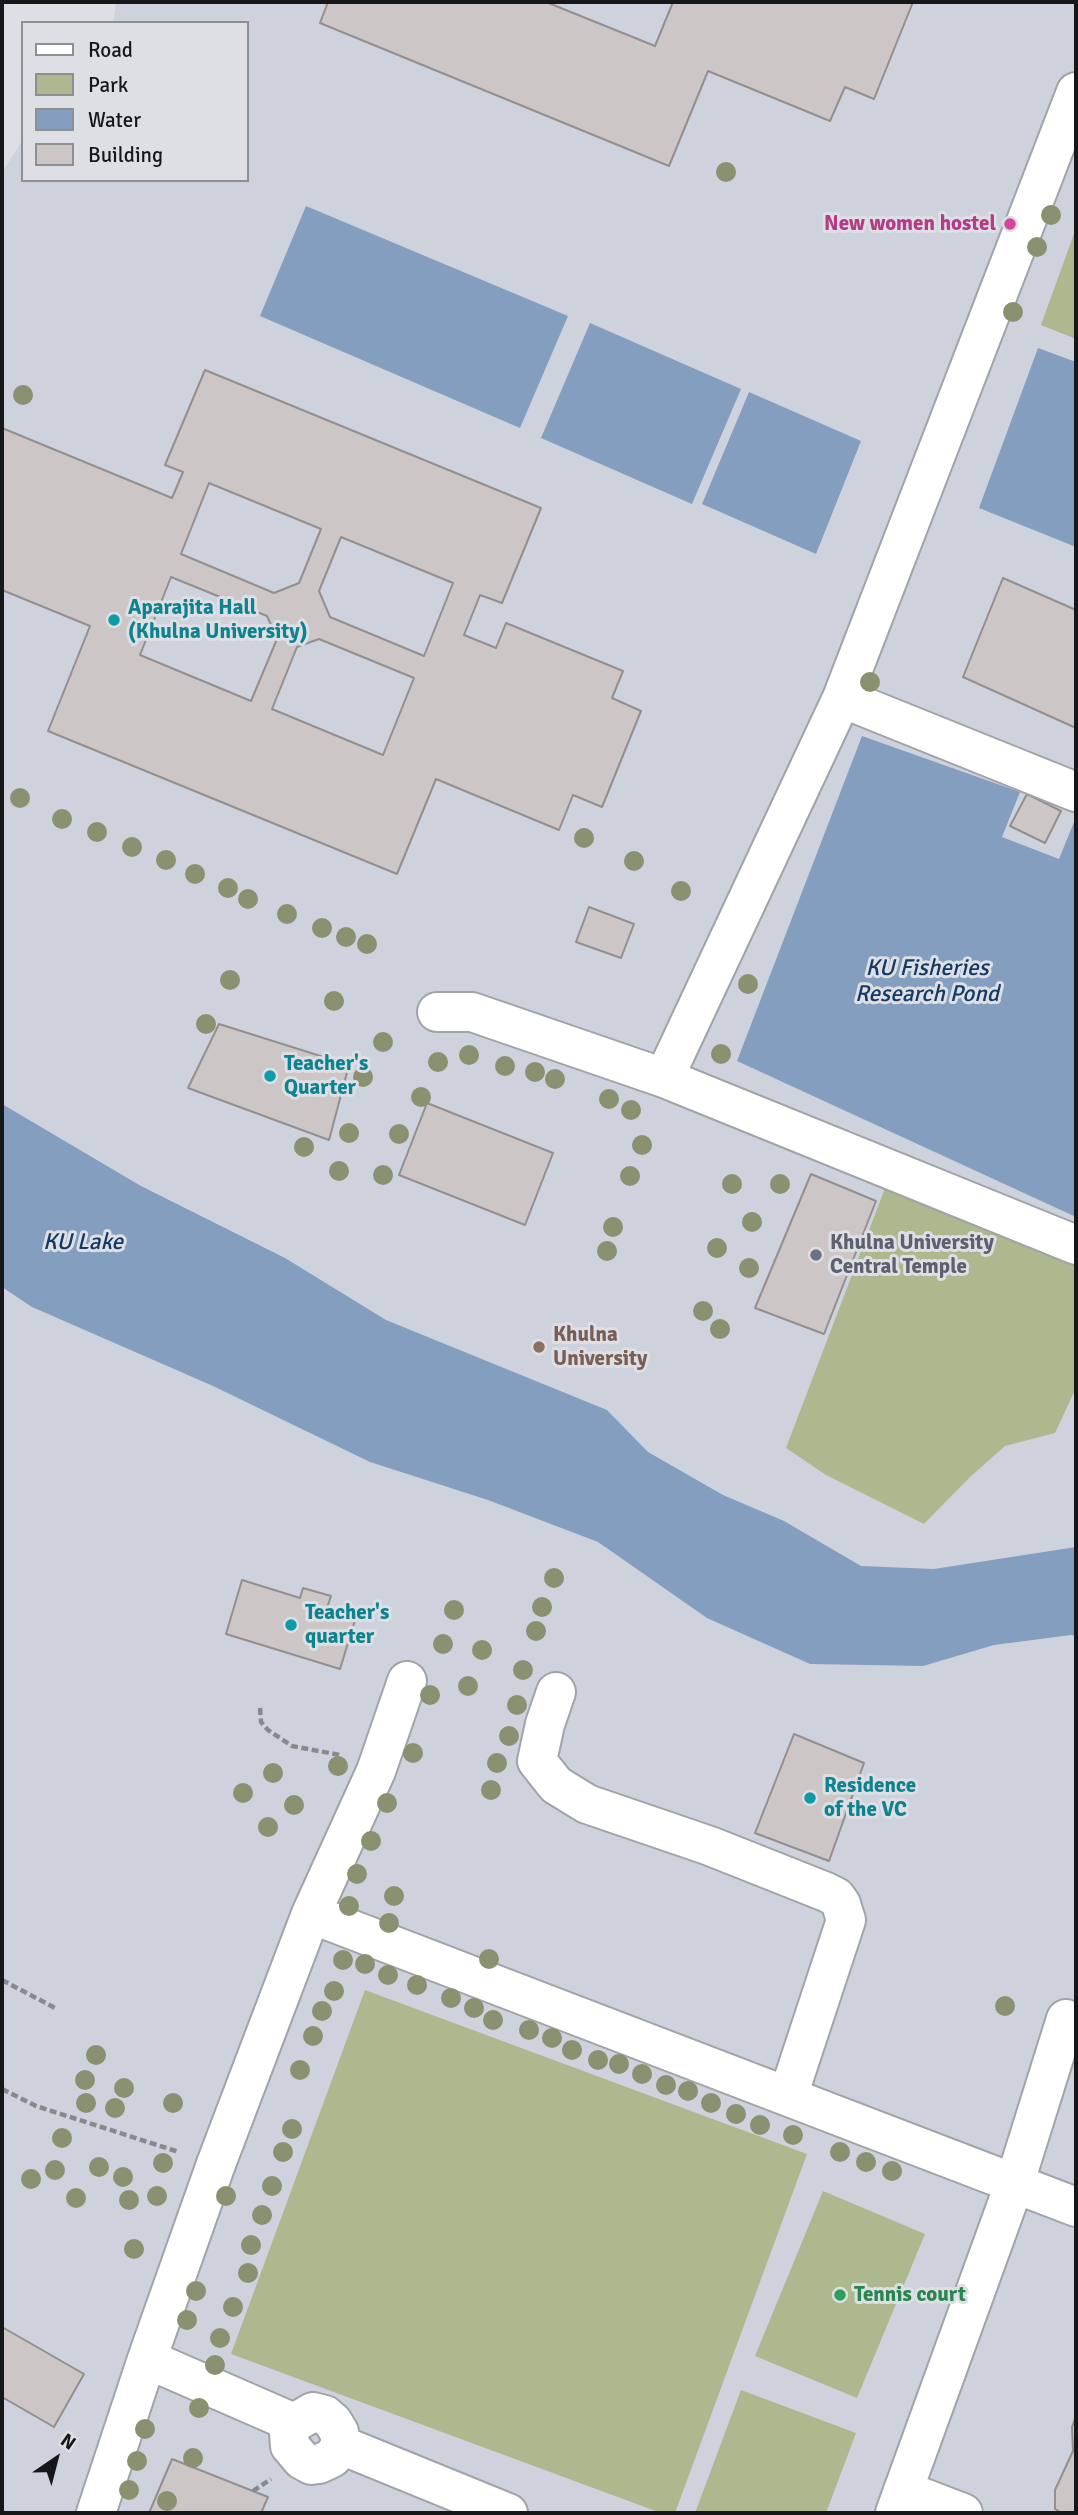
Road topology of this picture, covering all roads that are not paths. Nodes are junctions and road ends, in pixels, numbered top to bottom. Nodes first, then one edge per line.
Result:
1 (1076, 92) edge
2 (842, 698) junction
3 (1076, 792) edge
4 (437, 1012) dead end
5 (664, 1078) junction
6 (1076, 1245) edge
7 (407, 1681) dead end
8 (556, 1692) dead end
9 (311, 1914) junction
10 (1066, 2019) dead end
11 (789, 2096) junction
12 (1014, 2185) junction
13 (1076, 2207) edge
14 (147, 2359) junction
15 (899, 2502) edge
16 (96, 2513) edge
17 (508, 2513) edge
18 (963, 2513) edge

1 - 2 lane
2 - 3 lane
2 - 5 lane
4 - 5 lane
5 - 6 lane
7 - 9 lane
8 - 11 lane
9 - 11 lane
9 - 14 lane
10 - 12 lane
11 - 12 lane
12 - 13 lane
12 - 15 lane
14 - 16 lane
14 - 17 lane
15 - 18 lane

